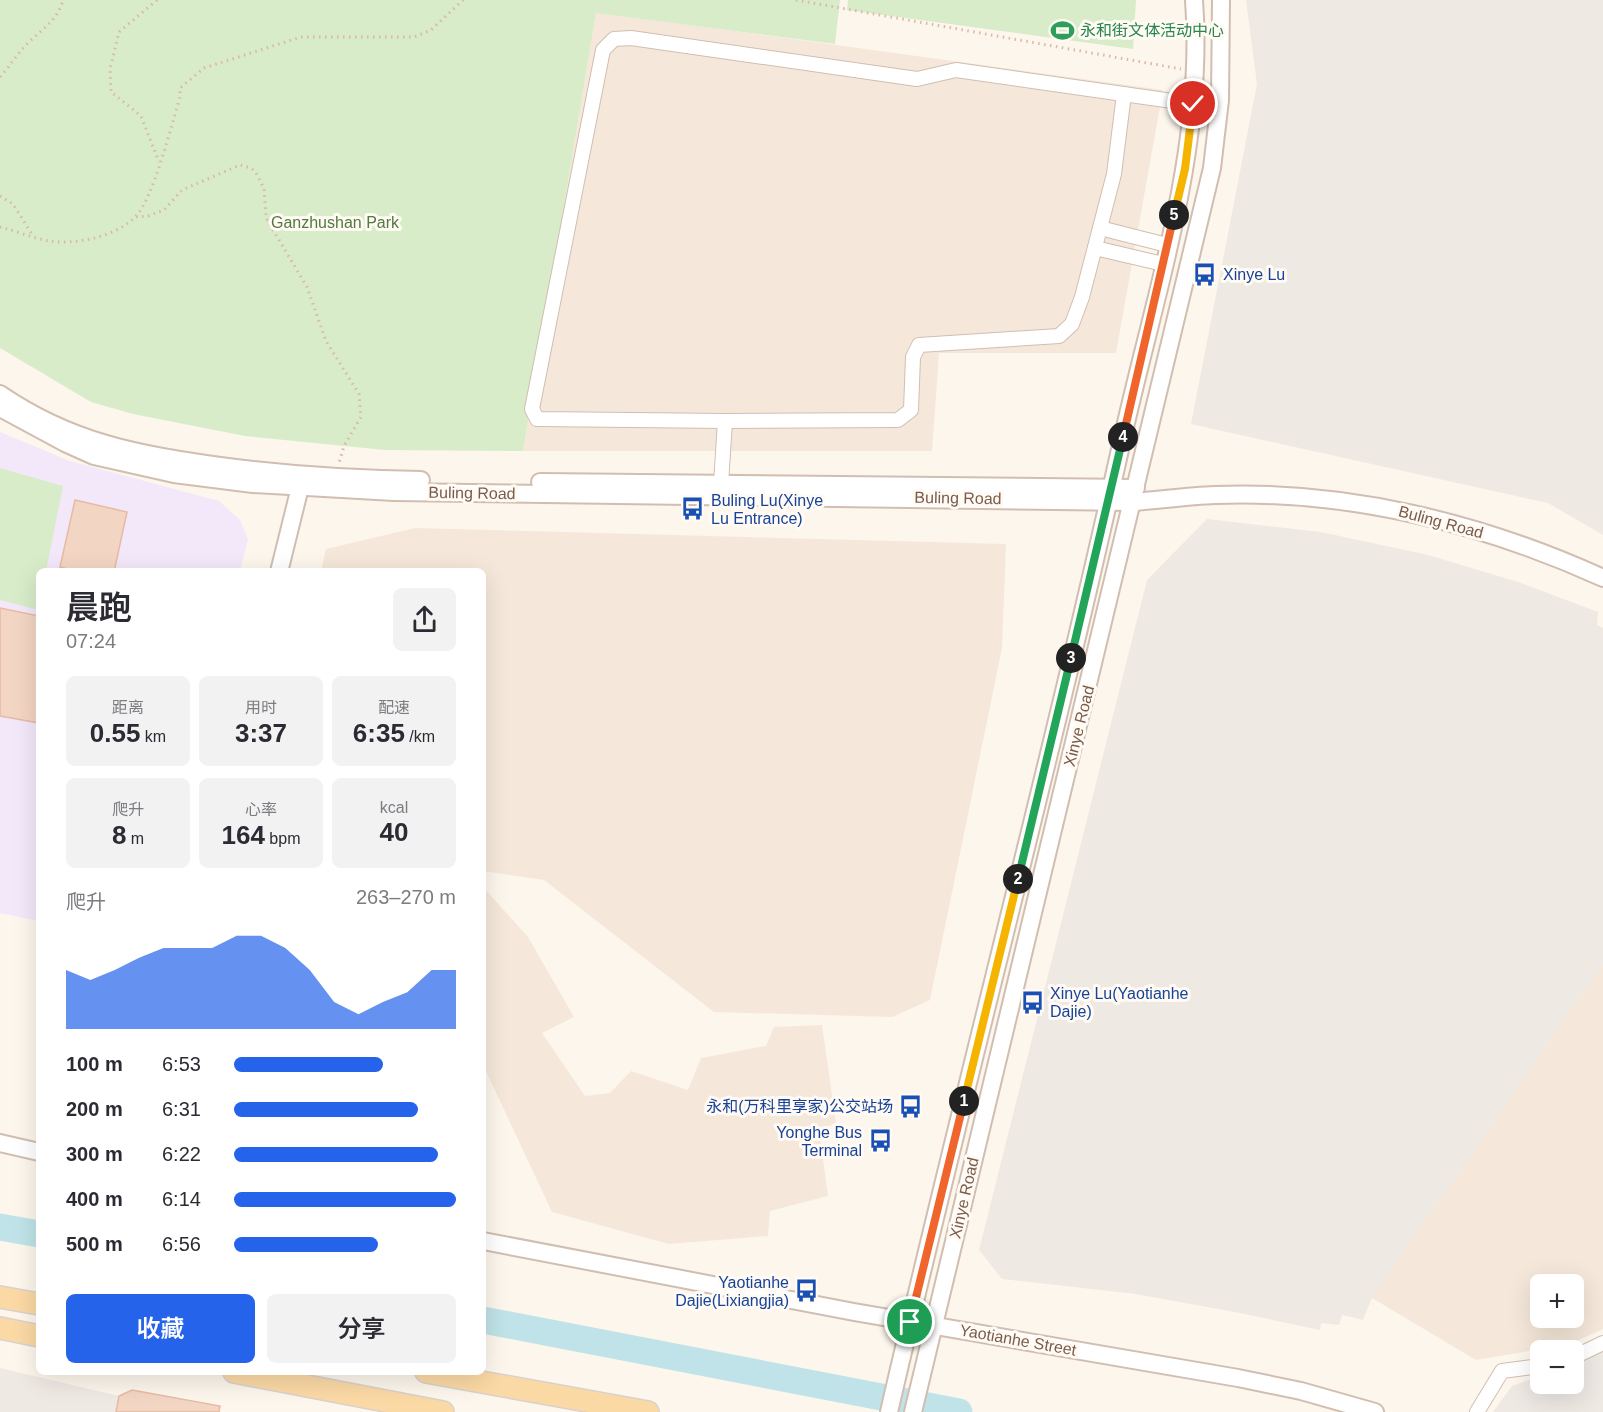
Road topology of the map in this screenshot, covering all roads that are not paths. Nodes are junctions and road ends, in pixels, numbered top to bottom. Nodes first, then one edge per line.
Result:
1 (1194, 0) edge
2 (1221, 0) edge
3 (1124, 94) junction
4 (1193, 104) junction
5 (1100, 228) junction
6 (1167, 245) junction
7 (1095, 248) junction
8 (1163, 264) junction
9 (0, 394) edge
10 (0, 408) edge
11 (725, 421) junction
12 (302, 481) junction
13 (721, 484) junction
14 (1111, 494) junction
15 (1135, 495) junction
16 (280, 568) edge
17 (1603, 578) edge
18 (0, 1143) edge
19 (36, 1151) edge
20 (486, 1242) edge
21 (0, 1297) edge
22 (36, 1303) edge
23 (909, 1328) junction
24 (0, 1329) edge
25 (933, 1330) junction
26 (36, 1335) edge
27 (1603, 1343) edge
28 (1584, 1352) edge
29 (1530, 1367) edge
30 (250, 1375) edge
31 (443, 1375) edge
32 (443, 1412) edge
33 (648, 1412) edge
34 (889, 1412) edge
35 (914, 1412) edge
36 (1375, 1412) edge
37 (1477, 1412) edge

1 - 4 street, Xinye Road
2 - 15 street, Xinye Road
3 - 4 street
3 - 5 street
3 - 11 street
4 - 6 street, Xinye Road
5 - 6 street
5 - 7 street
6 - 8 street, Xinye Road
7 - 8 street
7 - 11 street
8 - 14 street, Xinye Road
9 - 12 street, Buling Road
10 - 12 street, Buling Road
11 - 13 street
12 - 13 street, Buling Road
12 - 14 street, Buling Road
12 - 16 street
13 - 14 street, Buling Road
14 - 15 street, Buling Road
14 - 23 street, Xinye Road
15 - 17 street, Buling Road
15 - 25 street, Xinye Road
18 - 19 street
20 - 23 street, Yaotianhe Street
21 - 22 main road
23 - 25 street, Yaotianhe Street
23 - 34 street, Xinye Road
24 - 26 main road
25 - 35 street, Xinye Road
25 - 36 street, Yaotianhe Street
27 - 28 street
29 - 37 street
30 - 32 main road
31 - 33 main road

